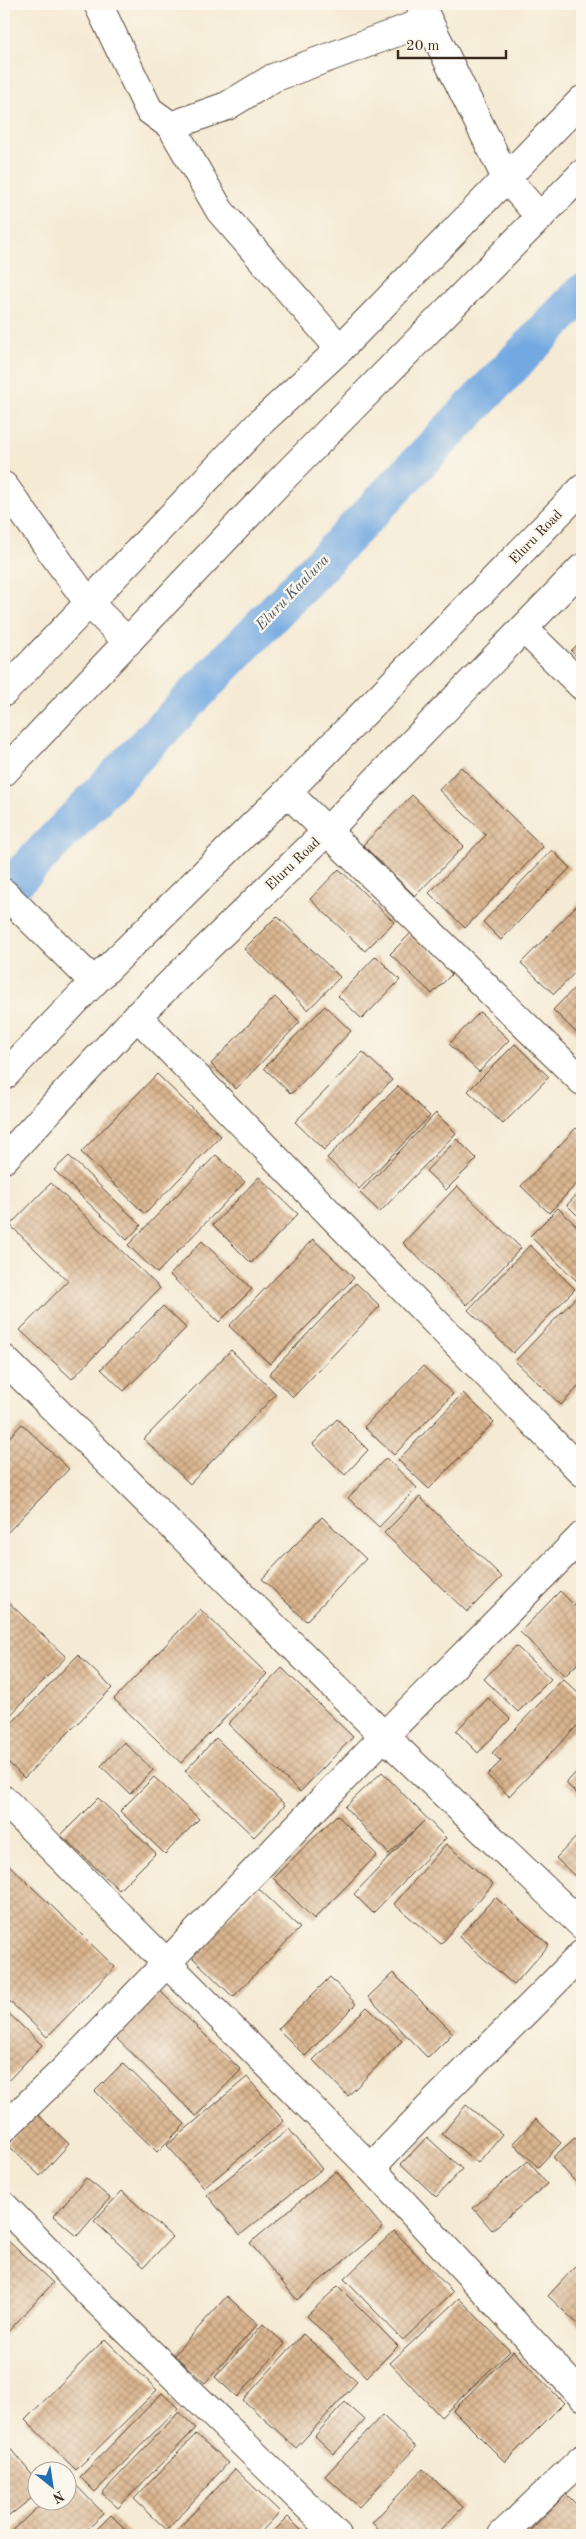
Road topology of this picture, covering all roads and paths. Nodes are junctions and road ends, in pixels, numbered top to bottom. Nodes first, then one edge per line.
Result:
1 (98, 4) edge
2 (423, 12) edge
3 (582, 100) edge
4 (171, 126) junction
5 (582, 174) edge
6 (506, 178) junction
7 (540, 217) junction
8 (340, 349) junction
9 (4, 486) edge
10 (582, 489) edge
11 (582, 568) edge
12 (88, 602) junction
13 (524, 628) junction
14 (128, 642) junction
15 (582, 686) edge
16 (4, 692) edge
17 (4, 772) edge
18 (287, 792) junction
19 (326, 832) junction
20 (4, 894) edge
21 (94, 982) junction
22 (137, 1016) junction
23 (4, 1076) edge
24 (582, 1081) edge
25 (4, 1159) edge
26 (4, 1358) edge
27 (582, 1472) edge
28 (582, 1536) edge
29 (384, 1736) junction
30 (4, 1800) edge
31 (582, 1925) edge
32 (582, 1954) edge
33 (167, 1963) junction
34 (4, 2128) edge
35 (371, 2168) junction
36 (4, 2206) edge
37 (582, 2396) edge
38 (582, 2459) edge
39 (337, 2535) edge
40 (502, 2535) edge

1 - 4 street
2 - 4 street
2 - 6 street
3 - 6 street
4 - 8 street
5 - 7 street
6 - 7 street
6 - 8 street
7 - 14 street
8 - 12 street
9 - 12 street
10 - 18 street, Eluru Road
11 - 13 street, Eluru Road
12 - 14 street
12 - 16 street
13 - 15 street
13 - 19 street, Eluru Road
14 - 17 street
18 - 19 street
18 - 21 street, Eluru Road
19 - 22 street, Eluru Road
19 - 24 street
20 - 21 street
21 - 23 street, Eluru Road
22 - 25 street, Eluru Road
22 - 27 street
26 - 29 street
28 - 29 street
29 - 31 street
29 - 33 street
30 - 33 street
32 - 35 street
33 - 34 street
33 - 35 street
35 - 37 street
36 - 39 street
38 - 40 street

